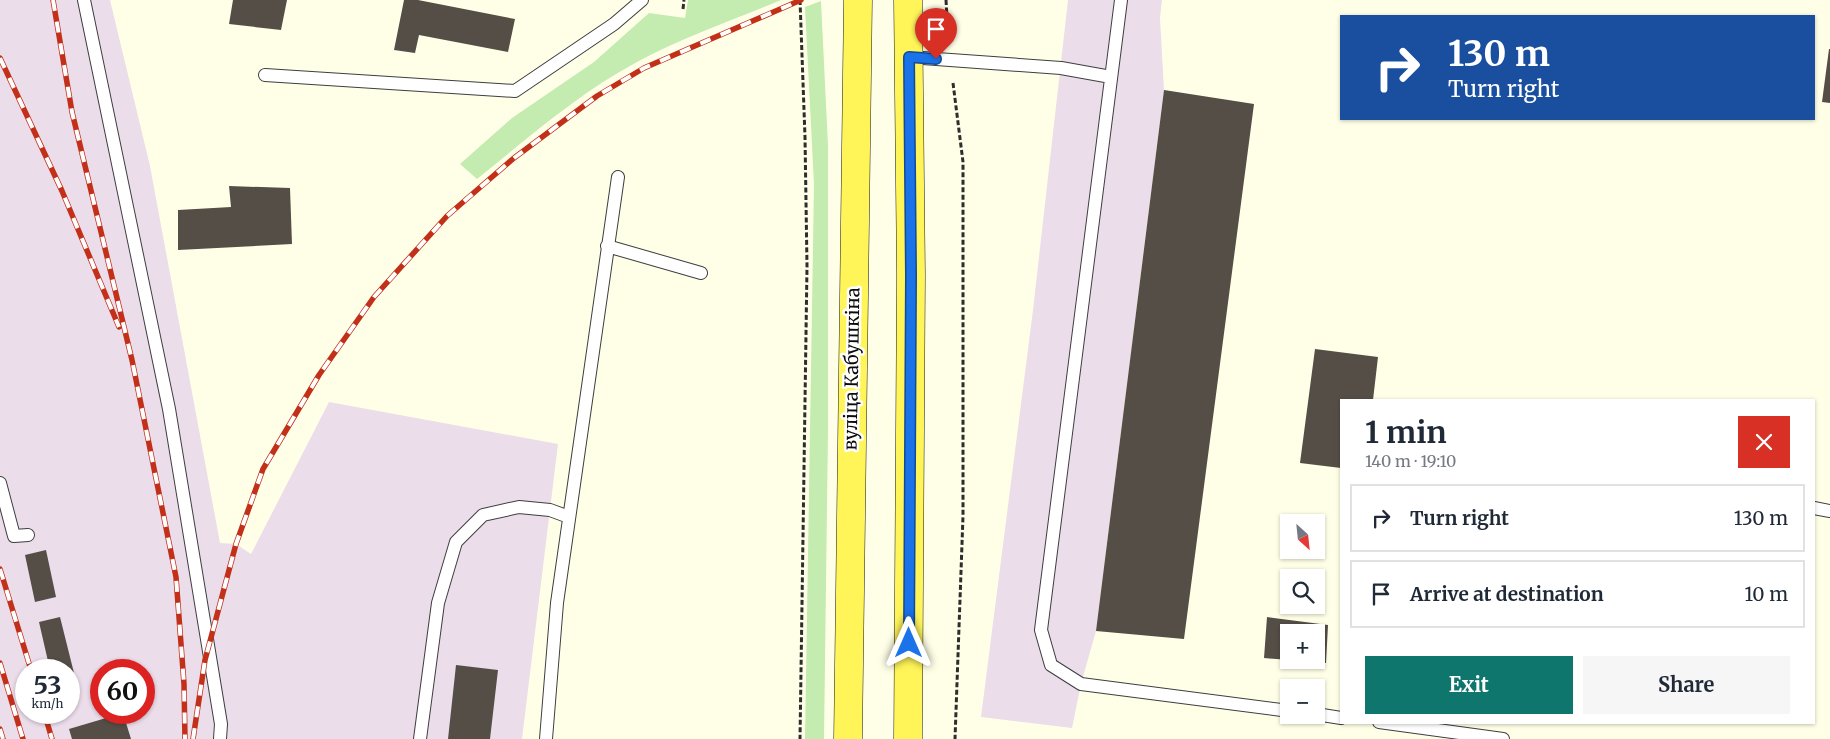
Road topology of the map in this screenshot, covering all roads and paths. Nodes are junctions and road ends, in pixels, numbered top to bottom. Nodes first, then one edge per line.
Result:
1 (84, 0) edge
2 (642, 0) edge
3 (684, 0) edge
4 (800, 0) edge
5 (858, 0) edge
6 (908, 0) edge
7 (946, 0) edge
8 (1121, 0) edge
9 (683, 9) dead end
10 (909, 57) junction
11 (950, 59) junction
12 (265, 75) dead end
13 (1111, 76) junction
14 (618, 177) dead end
15 (607, 246) junction
16 (701, 273) dead end
17 (0, 483) edge
18 (1815, 508) edge
19 (1830, 511) edge
20 (569, 517) junction
21 (28, 535) dead end
22 (1280, 710) edge
23 (1325, 715) edge
24 (1340, 718) edge
25 (1391, 724) edge
26 (1461, 736) edge
27 (220, 739) edge
28 (420, 739) edge
29 (546, 739) edge
30 (800, 739) edge
31 (848, 739) edge
32 (908, 739) edge
33 (955, 739) edge
34 (1503, 739) edge

1 - 27 lane
2 - 12 lane
3 - 9 path
4 - 30 path
5 - 31 main road, вуліца Кабушкіна
6 - 10 main road
7 - 11 path
8 - 13 lane
10 - 11 lane
10 - 32 main road
11 - 13 lane
11 - 33 path
13 - 22 lane
14 - 15 lane
15 - 16 lane
15 - 20 lane
17 - 21 lane
18 - 19 lane
20 - 28 lane
20 - 29 lane
23 - 24 lane
25 - 26 lane
26 - 34 lane

